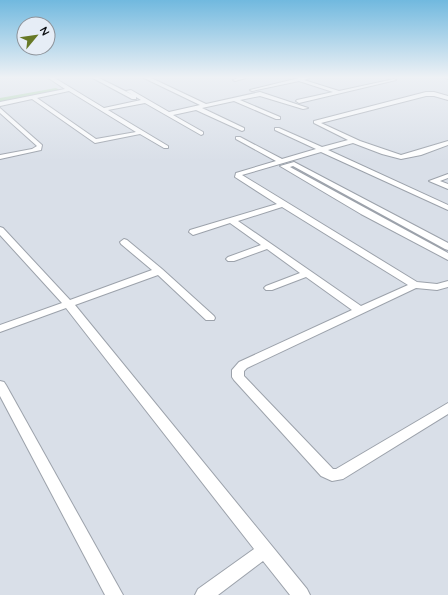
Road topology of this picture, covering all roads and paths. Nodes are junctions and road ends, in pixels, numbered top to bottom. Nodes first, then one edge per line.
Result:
1 (44, 105) edge
2 (98, 105) edge
3 (127, 105) edge
4 (153, 105) edge
5 (211, 105) edge
6 (247, 105) edge
7 (295, 105) edge
8 (384, 105) edge
9 (206, 106) joint
10 (197, 108) junction
11 (305, 108) dead end
12 (105, 109) junction
13 (0, 110) edge
14 (168, 114) junction
15 (278, 118) dead end
16 (242, 129) dead end
17 (277, 129) dead end
18 (143, 132) junction
19 (201, 133) dead end
20 (238, 138) dead end
21 (355, 140) junction
22 (448, 143) edge
23 (166, 147) dead end
24 (322, 149) junction
25 (0, 157) edge
26 (281, 161) junction
27 (448, 176) edge
28 (448, 187) edge
29 (284, 204) junction
30 (375, 208) junction
31 (448, 208) edge
32 (364, 212) junction
33 (231, 220) junction
34 (0, 230) edge
35 (192, 232) dead end
36 (124, 242) dead end
37 (268, 246) junction
38 (448, 247) edge
39 (448, 257) edge
40 (231, 259) dead end
41 (159, 271) junction
42 (307, 273) junction
43 (448, 284) edge
44 (415, 285) junction
45 (269, 288) dead end
46 (69, 305) junction
47 (359, 310) junction
48 (210, 318) dead end
49 (0, 330) edge
50 (0, 385) edge
51 (448, 408) edge
52 (265, 550) junction
53 (114, 595) edge
54 (204, 595) edge
55 (300, 595) edge

1 - 18 street
2 - 12 street
3 - 12 street
4 - 14 street
5 - 9 street
6 - 15 street
7 - 11 street
8 - 21 street
9 - 10 street
10 - 14 street
10 - 16 street
12 - 18 street
13 - 25 street
14 - 19 street
17 - 24 street
18 - 23 street
20 - 26 street
21 - 22 street
21 - 24 street
24 - 26 street
24 - 31 street
26 - 29 street
27 - 28 street
29 - 33 street
29 - 44 street
30 - 32 street
30 - 32 street
30 - 38 street
32 - 39 street
33 - 35 street
33 - 37 street
34 - 46 street
36 - 41 street
37 - 40 street
37 - 42 street
41 - 46 street
41 - 48 street
42 - 45 street
42 - 47 street
43 - 44 street
44 - 47 street
46 - 49 street
46 - 52 street
47 - 51 street
50 - 53 street
52 - 54 street
52 - 55 street

